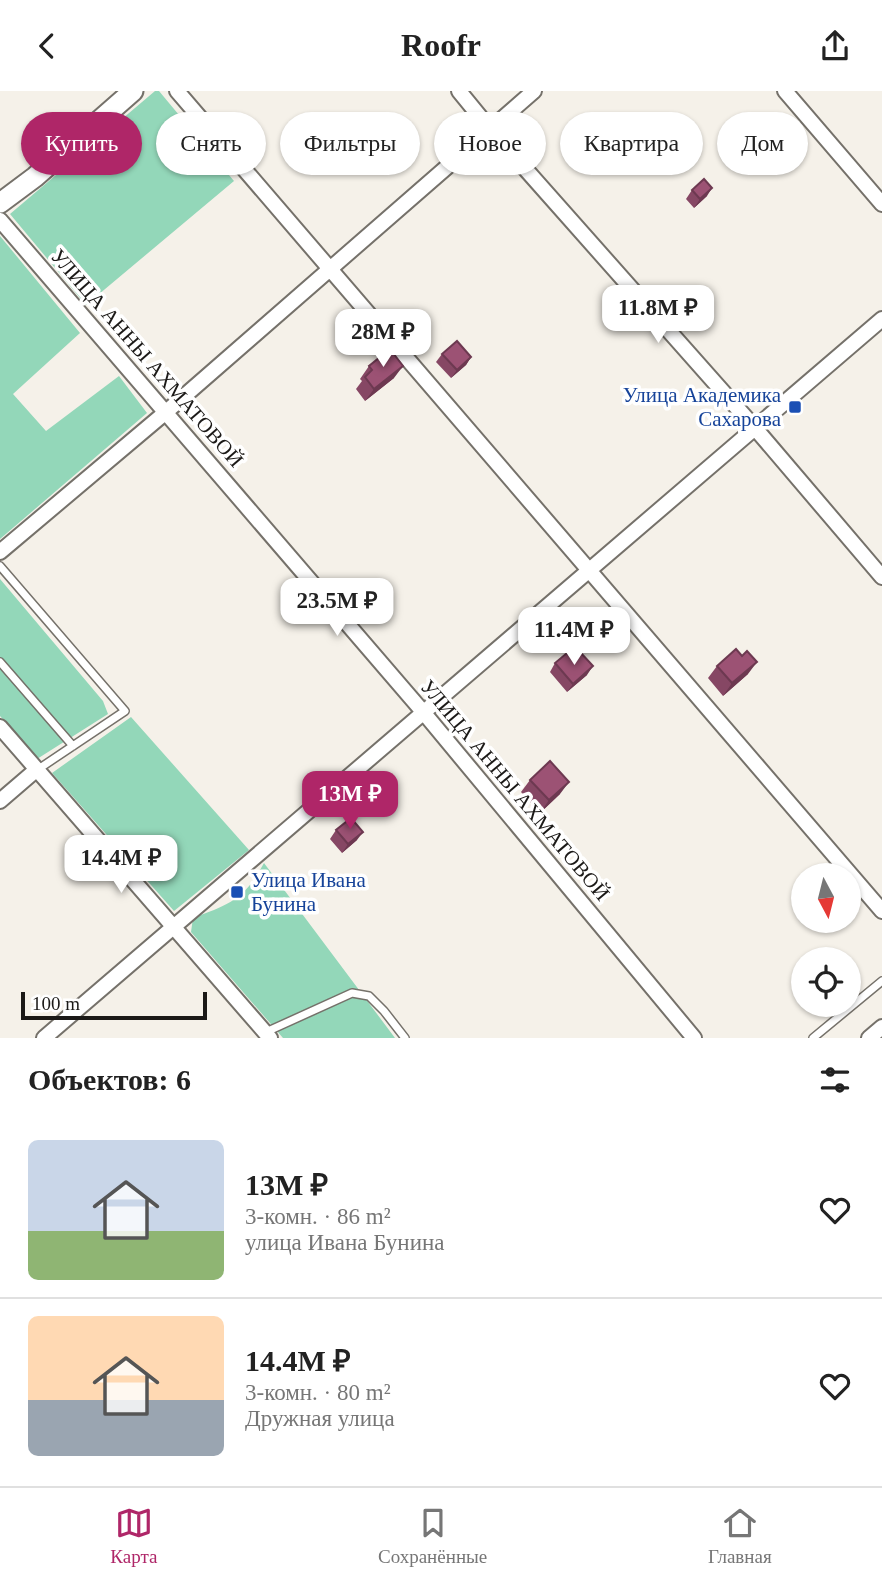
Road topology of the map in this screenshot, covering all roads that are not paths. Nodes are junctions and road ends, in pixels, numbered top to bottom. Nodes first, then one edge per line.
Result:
1 (132, 91) edge
2 (177, 91) edge
3 (460, 91) edge
4 (534, 91) edge
5 (785, 91) edge
6 (477, 112) edge
7 (510, 112) edge
8 (437, 175) edge
9 (531, 175) edge
10 (0, 203) edge
11 (882, 204) edge
12 (0, 220) edge
13 (330, 267) junction
14 (882, 319) edge
15 (166, 412) junction
16 (755, 428) junction
17 (0, 552) edge
18 (0, 566) edge
19 (590, 570) junction
20 (882, 577) edge
21 (0, 662) edge
22 (424, 713) junction
23 (0, 727) edge
24 (73, 746) junction
25 (36, 770) junction
26 (0, 801) edge
27 (882, 911) edge
28 (172, 926) junction
29 (882, 981) edge
30 (882, 1027) edge
31 (268, 1035) edge
32 (44, 1038) edge
33 (405, 1038) edge
34 (694, 1038) edge
35 (813, 1038) edge
36 (869, 1038) edge

1 - 10 street
2 - 13 street
3 - 6 street
4 - 7 street
5 - 11 street
8 - 13 street
9 - 16 street
12 - 15 street, УЛИЦА АННЫ АХМАТОВОЙ
13 - 15 street
13 - 19 street
14 - 16 street
15 - 17 street
15 - 22 street, УЛИЦА АННЫ АХМАТОВОЙ
16 - 19 street
16 - 20 street
18 - 24 lane
19 - 22 street
19 - 27 street
21 - 24 lane
22 - 28 street
22 - 34 street, УЛИЦА АННЫ АХМАТОВОЙ
23 - 25 street
24 - 25 lane
25 - 26 street
25 - 28 street
28 - 31 street
28 - 32 street
29 - 35 lane
30 - 36 street
31 - 33 lane

